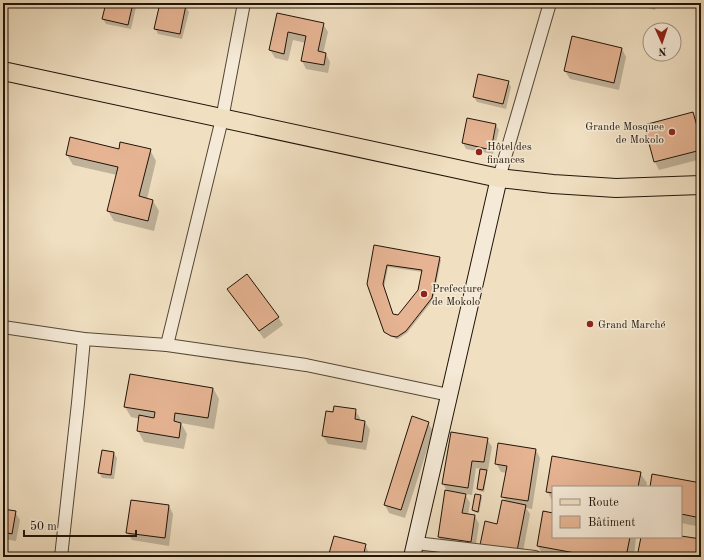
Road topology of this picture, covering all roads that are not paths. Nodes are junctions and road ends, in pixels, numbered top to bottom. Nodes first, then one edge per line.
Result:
1 (244, 3) edge
2 (550, 3) edge
3 (3, 71) edge
4 (222, 119) junction
5 (499, 178) junction
6 (701, 185) edge
7 (3, 327) edge
8 (84, 338) junction
9 (167, 345) junction
10 (449, 395) junction
11 (414, 550) edge
12 (61, 557) edge
13 (535, 557) edge

1 - 4 street
2 - 5 street
3 - 4 main road
4 - 5 main road
4 - 9 street
5 - 6 main road
5 - 10 street
7 - 8 street
8 - 9 street
8 - 12 street
9 - 10 street
10 - 11 street
11 - 13 street

